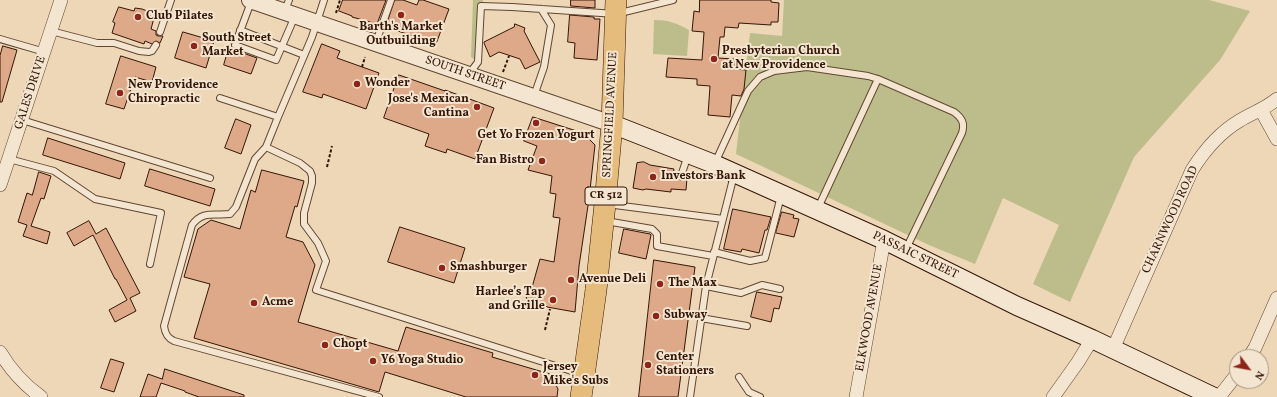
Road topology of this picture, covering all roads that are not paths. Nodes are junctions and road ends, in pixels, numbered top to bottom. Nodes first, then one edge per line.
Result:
1 (61, 0) edge
2 (171, 0) edge
3 (251, 0) edge
4 (324, 0) edge
5 (391, 0) edge
6 (674, 0) edge
7 (616, 7) edge
8 (289, 9) edge
9 (541, 9) junction
10 (316, 22) junction
11 (240, 30) junction
12 (51, 31) junction
13 (160, 32) dead end
14 (0, 39) edge
15 (375, 43) junction
16 (156, 45) dead end
17 (282, 46) junction
18 (45, 52) junction
19 (304, 55) junction
20 (468, 75) junction
21 (878, 79) junction
22 (534, 97) junction
23 (220, 98) dead end
24 (1277, 99) edge
25 (1261, 110) junction
26 (278, 117) junction
27 (22, 120) junction
28 (612, 124) junction
29 (1277, 139) edge
30 (266, 147) junction
31 (9, 159) junction
32 (686, 161) junction
33 (714, 164) junction
34 (735, 173) junction
35 (681, 176) dead end
36 (210, 178) dead end
37 (0, 185) edge
38 (782, 194) junction
39 (817, 210) junction
40 (604, 212) junction
41 (723, 219) junction
42 (884, 240) junction
43 (905, 250) junction
44 (713, 254) junction
45 (150, 264) dead end
46 (706, 286) junction
47 (780, 289) dead end
48 (1277, 298) edge
49 (701, 318) junction
50 (747, 326) dead end
51 (1092, 340) junction
52 (1113, 349) junction
53 (1254, 349) edge
54 (0, 352) edge
55 (584, 375) junction
56 (739, 377) dead end
57 (1229, 384) edge
58 (41, 397) edge
59 (379, 397) edge
60 (582, 397) edge
61 (690, 397) edge
62 (760, 397) edge
63 (856, 397) edge
64 (1053, 397) edge
65 (1214, 397) edge
66 (1219, 397) edge

1 - 12 street, GALES DRIVE
2 - 13 lane
3 - 8 street, SOUTH STREET
3 - 11 lane
4 - 10 lane
5 - 15 lane
6 - 7 lane
7 - 9 lane
7 - 28 main road, SPRINGFIELD AVENUE / CR 512
8 - 10 street, SOUTH STREET
8 - 17 lane
9 - 20 lane
9 - 22 lane
10 - 15 street, SOUTH STREET
10 - 19 lane
11 - 17 lane
11 - 17 lane
12 - 16 lane
12 - 18 street, GALES DRIVE
14 - 18 lane
15 - 20 street, SOUTH STREET
17 - 19 lane
18 - 27 street, GALES DRIVE
19 - 26 lane
20 - 22 street, SOUTH STREET
21 - 33 lane
21 - 39 lane
21 - 43 lane
22 - 28 street, SOUTH STREET
23 - 26 lane
24 - 25 street, CHARNWOOD ROAD
25 - 29 street
25 - 52 street, CHARNWOOD ROAD
26 - 30 lane
27 - 31 street, GALES DRIVE
27 - 36 lane
28 - 32 main road, PASSAIC STREET
28 - 40 main road, SPRINGFIELD AVENUE / CR 512
30 - 55 lane
30 - 59 lane
31 - 37 street, GALES DRIVE
31 - 45 lane
32 - 33 main road, PASSAIC STREET
32 - 35 lane
33 - 34 main road, PASSAIC STREET
34 - 38 main road, PASSAIC STREET
34 - 41 lane
38 - 39 main road, PASSAIC STREET
38 - 44 lane
39 - 42 main road, PASSAIC STREET
40 - 41 lane
40 - 44 lane
40 - 55 main road, SPRINGFIELD AVENUE / CR 512
41 - 44 lane
42 - 43 main road, PASSAIC STREET
42 - 63 street, ELKWOOD AVENUE
43 - 51 main road, PASSAIC STREET
44 - 46 lane
46 - 47 lane
46 - 49 lane
48 - 53 street
49 - 50 lane
49 - 61 lane
51 - 52 main road, PASSAIC STREET
51 - 64 street
52 - 65 main road, PASSAIC STREET
54 - 58 street
55 - 60 main road, SPRINGFIELD AVENUE / CR 512
56 - 62 lane
57 - 66 street

